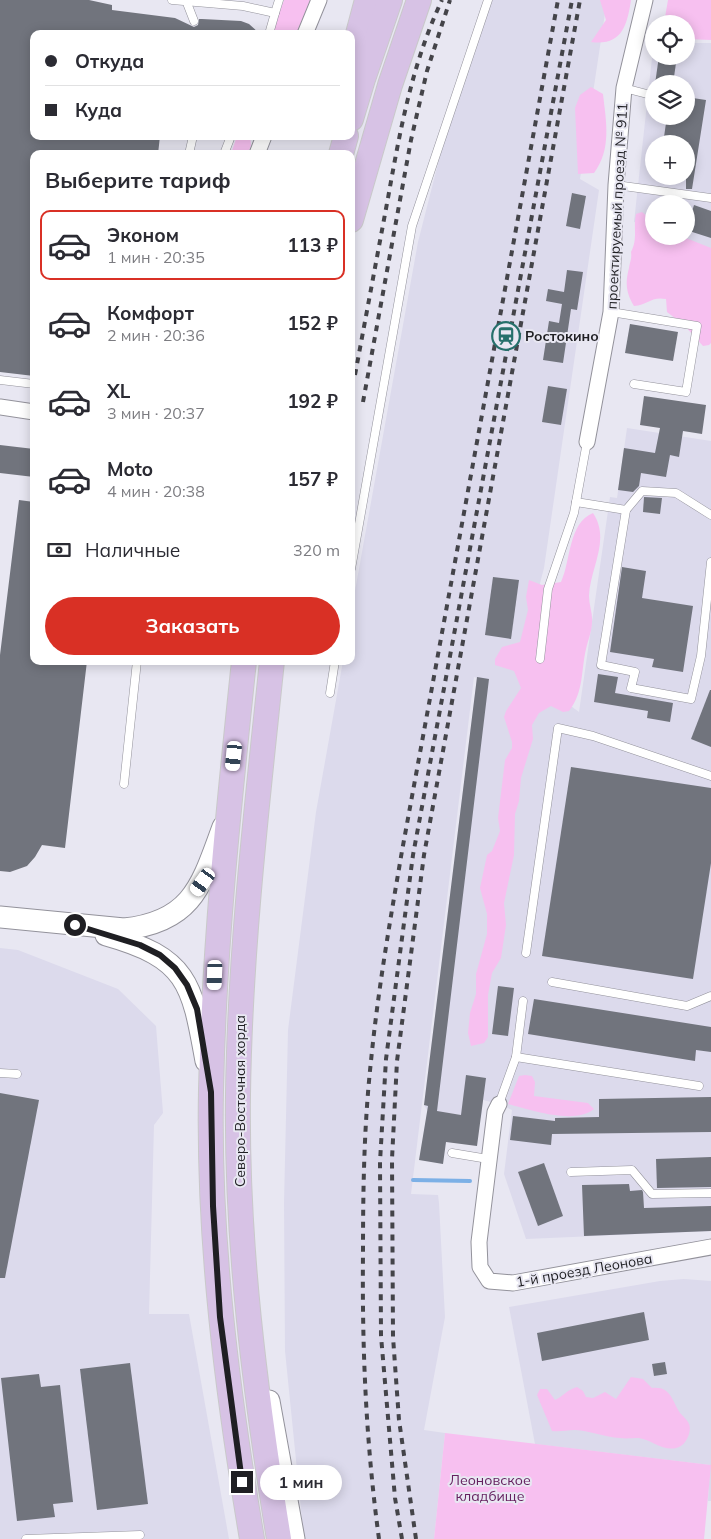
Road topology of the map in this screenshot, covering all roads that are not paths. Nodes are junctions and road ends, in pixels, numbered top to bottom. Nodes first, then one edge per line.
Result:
1 (172, 0) edge
2 (279, 0) edge
3 (319, 0) edge
4 (367, 0) edge
5 (390, 0) edge
6 (419, 0) edge
7 (488, 0) edge
8 (645, 0) edge
9 (187, 3) junction
10 (275, 13) junction
11 (194, 21) dead end
12 (270, 30) edge
13 (307, 30) edge
14 (355, 45) edge
15 (624, 88) junction
16 (645, 93) edge
17 (355, 106) edge
18 (616, 185) junction
19 (711, 198) edge
20 (355, 206) edge
21 (611, 312) junction
22 (0, 380) edge
23 (30, 384) edge
24 (634, 384) dead end
25 (0, 407) edge
26 (30, 411) edge
27 (587, 442) joint
28 (576, 502) junction
29 (626, 510) junction
30 (711, 515) edge
31 (355, 547) edge
32 (711, 562) edge
33 (540, 659) dead end
34 (137, 665) edge
35 (244, 665) edge
36 (272, 665) edge
37 (334, 665) edge
38 (330, 693) dead end
39 (711, 776) edge
40 (124, 784) dead end
41 (228, 813) junction
42 (0, 917) edge
43 (75, 925) junction
44 (526, 953) dead end
45 (552, 982) dead end
46 (711, 996) edge
47 (523, 1001) dead end
48 (516, 1057) junction
49 (0, 1072) edge
50 (17, 1074) dead end
51 (699, 1086) dead end
52 (211, 1092) junction
53 (499, 1104) joint
54 (452, 1153) dead end
55 (488, 1159) junction
56 (571, 1172) dead end
57 (711, 1193) edge
58 (711, 1247) edge
59 (244, 1269) junction
60 (140, 1535) dead end
61 (26, 1539) edge
62 (252, 1539) edge
63 (279, 1539) edge
64 (294, 1539) edge

1 - 9 lane
2 - 10 lane
3 - 13 street
4 - 14 main road
5 - 17 main road
6 - 20 main road
7 - 31 lane
8 - 15 street, проектируемый проезд № 911
9 - 10 lane
9 - 11 lane
10 - 12 lane
15 - 16 lane
15 - 18 street, проектируемый проезд № 911
18 - 19 lane
18 - 21 street, проектируемый проезд № 911
21 - 24 lane
21 - 27 street, проектируемый проезд № 911
22 - 23 lane
25 - 26 street
27 - 28 lane
28 - 29 lane
28 - 33 lane
29 - 30 lane
29 - 32 lane
34 - 40 lane
35 - 41 main road, Северо-Восточная хорда
36 - 59 main road, Северо-Восточная хорда
37 - 38 lane
39 - 44 lane
41 - 43 main road
41 - 52 main road, Северо-Восточная хорда
42 - 43 main road
43 - 52 main road
45 - 46 lane
47 - 48 lane
48 - 51 lane
48 - 53 lane
49 - 50 lane
52 - 62 main road, Северо-Восточная хорда
53 - 55 street, 1-й проезд Леонова
54 - 55 lane
55 - 58 street, 1-й проезд Леонова
56 - 57 lane
59 - 63 main road, Северо-Восточная хорда
59 - 64 main road
60 - 61 lane

